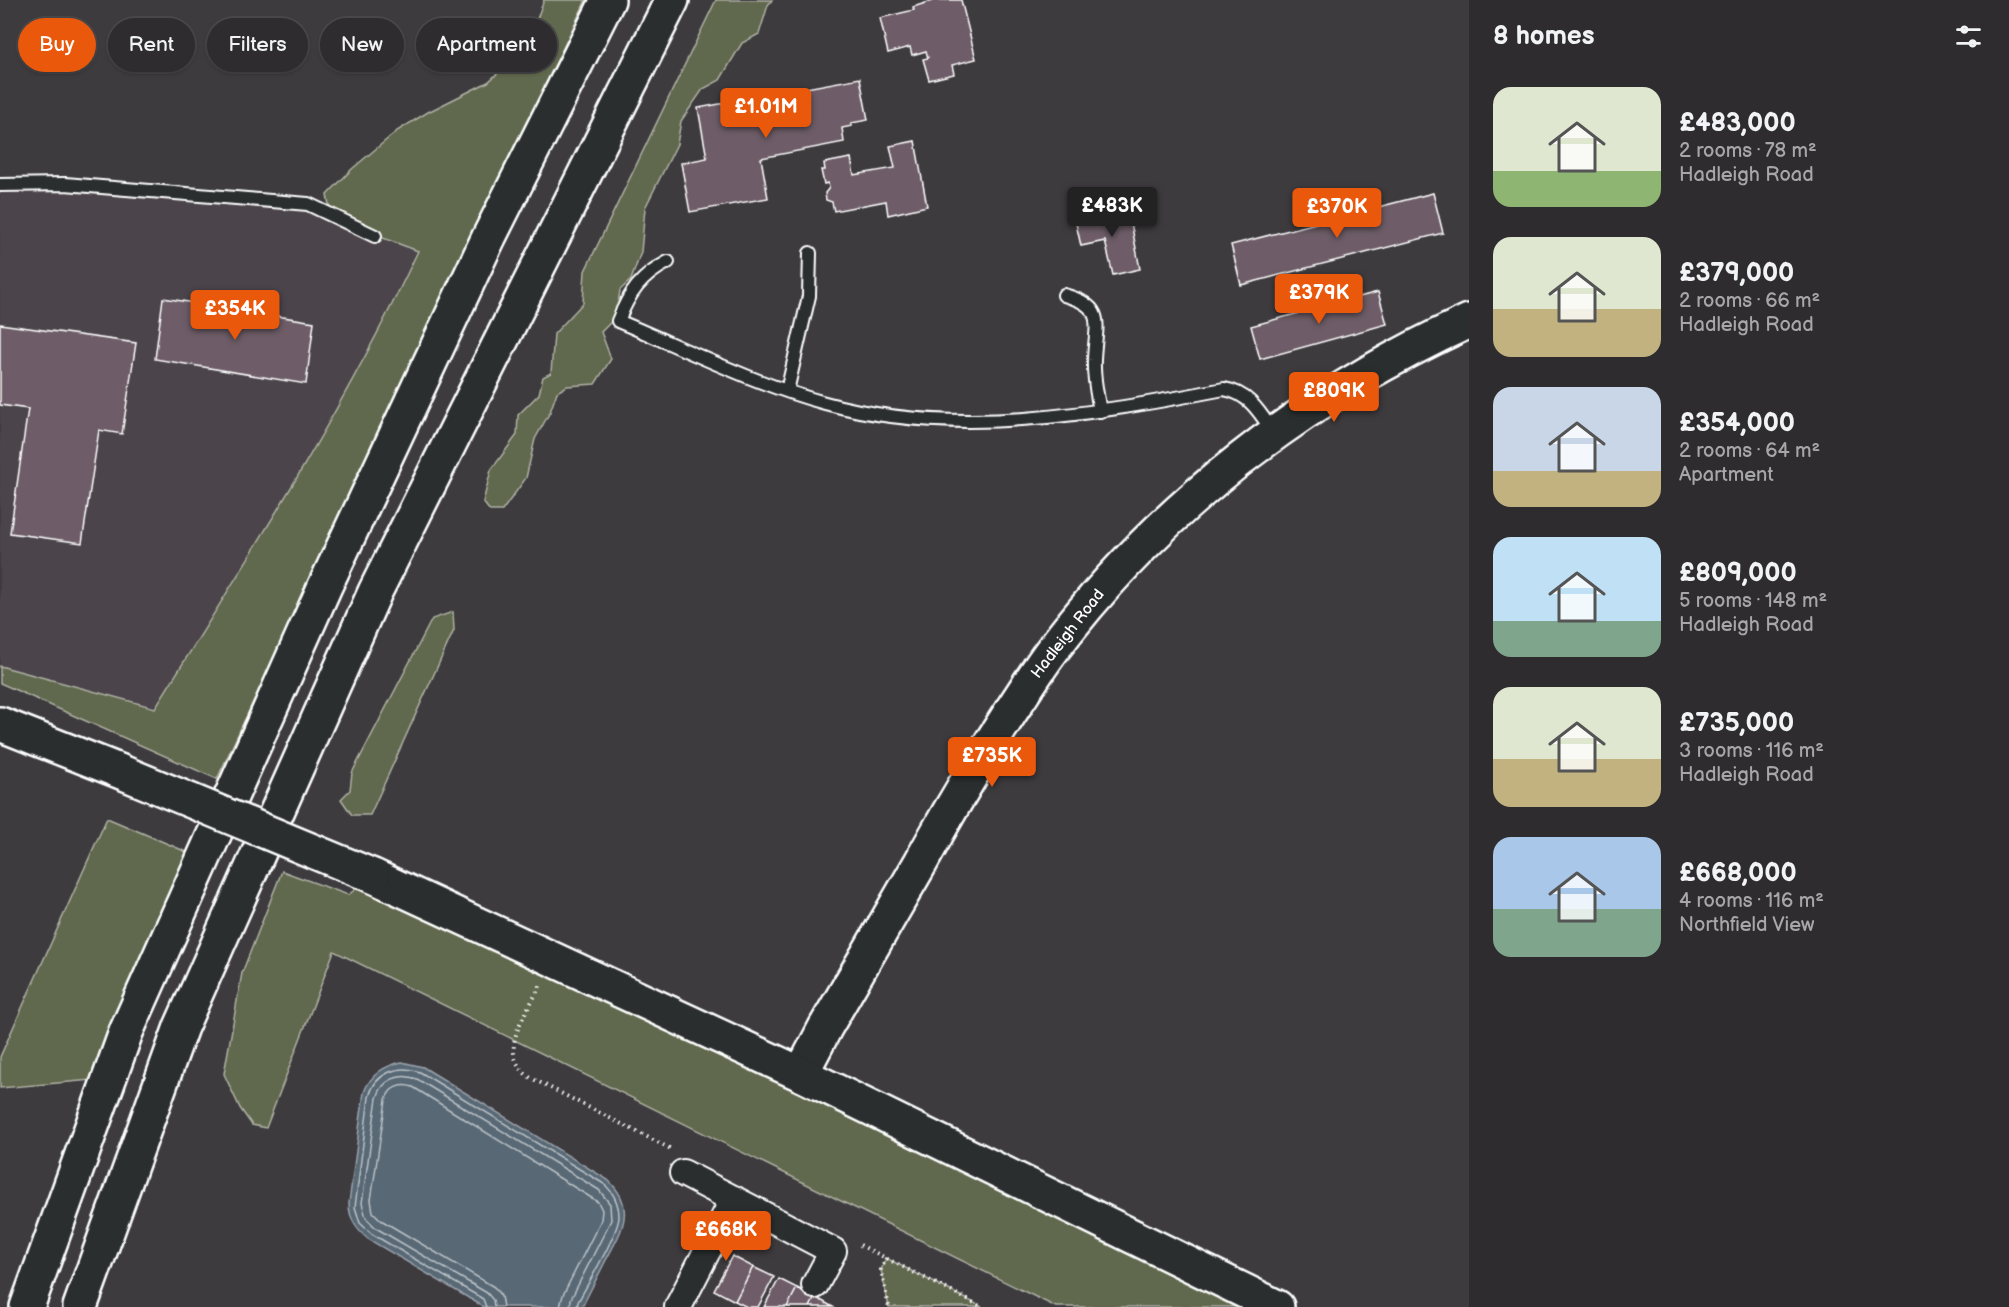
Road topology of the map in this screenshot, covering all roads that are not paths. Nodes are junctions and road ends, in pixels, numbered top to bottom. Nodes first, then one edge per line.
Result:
1 (608, 0) edge
2 (672, 0) edge
3 (0, 185) edge
4 (375, 236) dead end
5 (810, 253) dead end
6 (668, 262) dead end
7 (1064, 295) dead end
8 (1469, 321) edge
9 (787, 391) junction
10 (1100, 411) junction
11 (1274, 432) junction
12 (0, 724) edge
13 (801, 1074) junction
14 (680, 1163) road end
15 (734, 1199) junction
16 (815, 1285) dead end
17 (27, 1307) edge
18 (80, 1307) edge
19 (678, 1307) edge
20 (1277, 1307) edge

1 - 17 main road
2 - 18 main road
3 - 4 lane
5 - 9 lane
6 - 9 lane
7 - 10 lane
8 - 11 main road, Hadleigh Road
9 - 10 lane
10 - 11 lane
11 - 13 main road, Hadleigh Road
12 - 13 main road, bridge
13 - 20 main road
14 - 15 street
15 - 16 street
15 - 19 street

